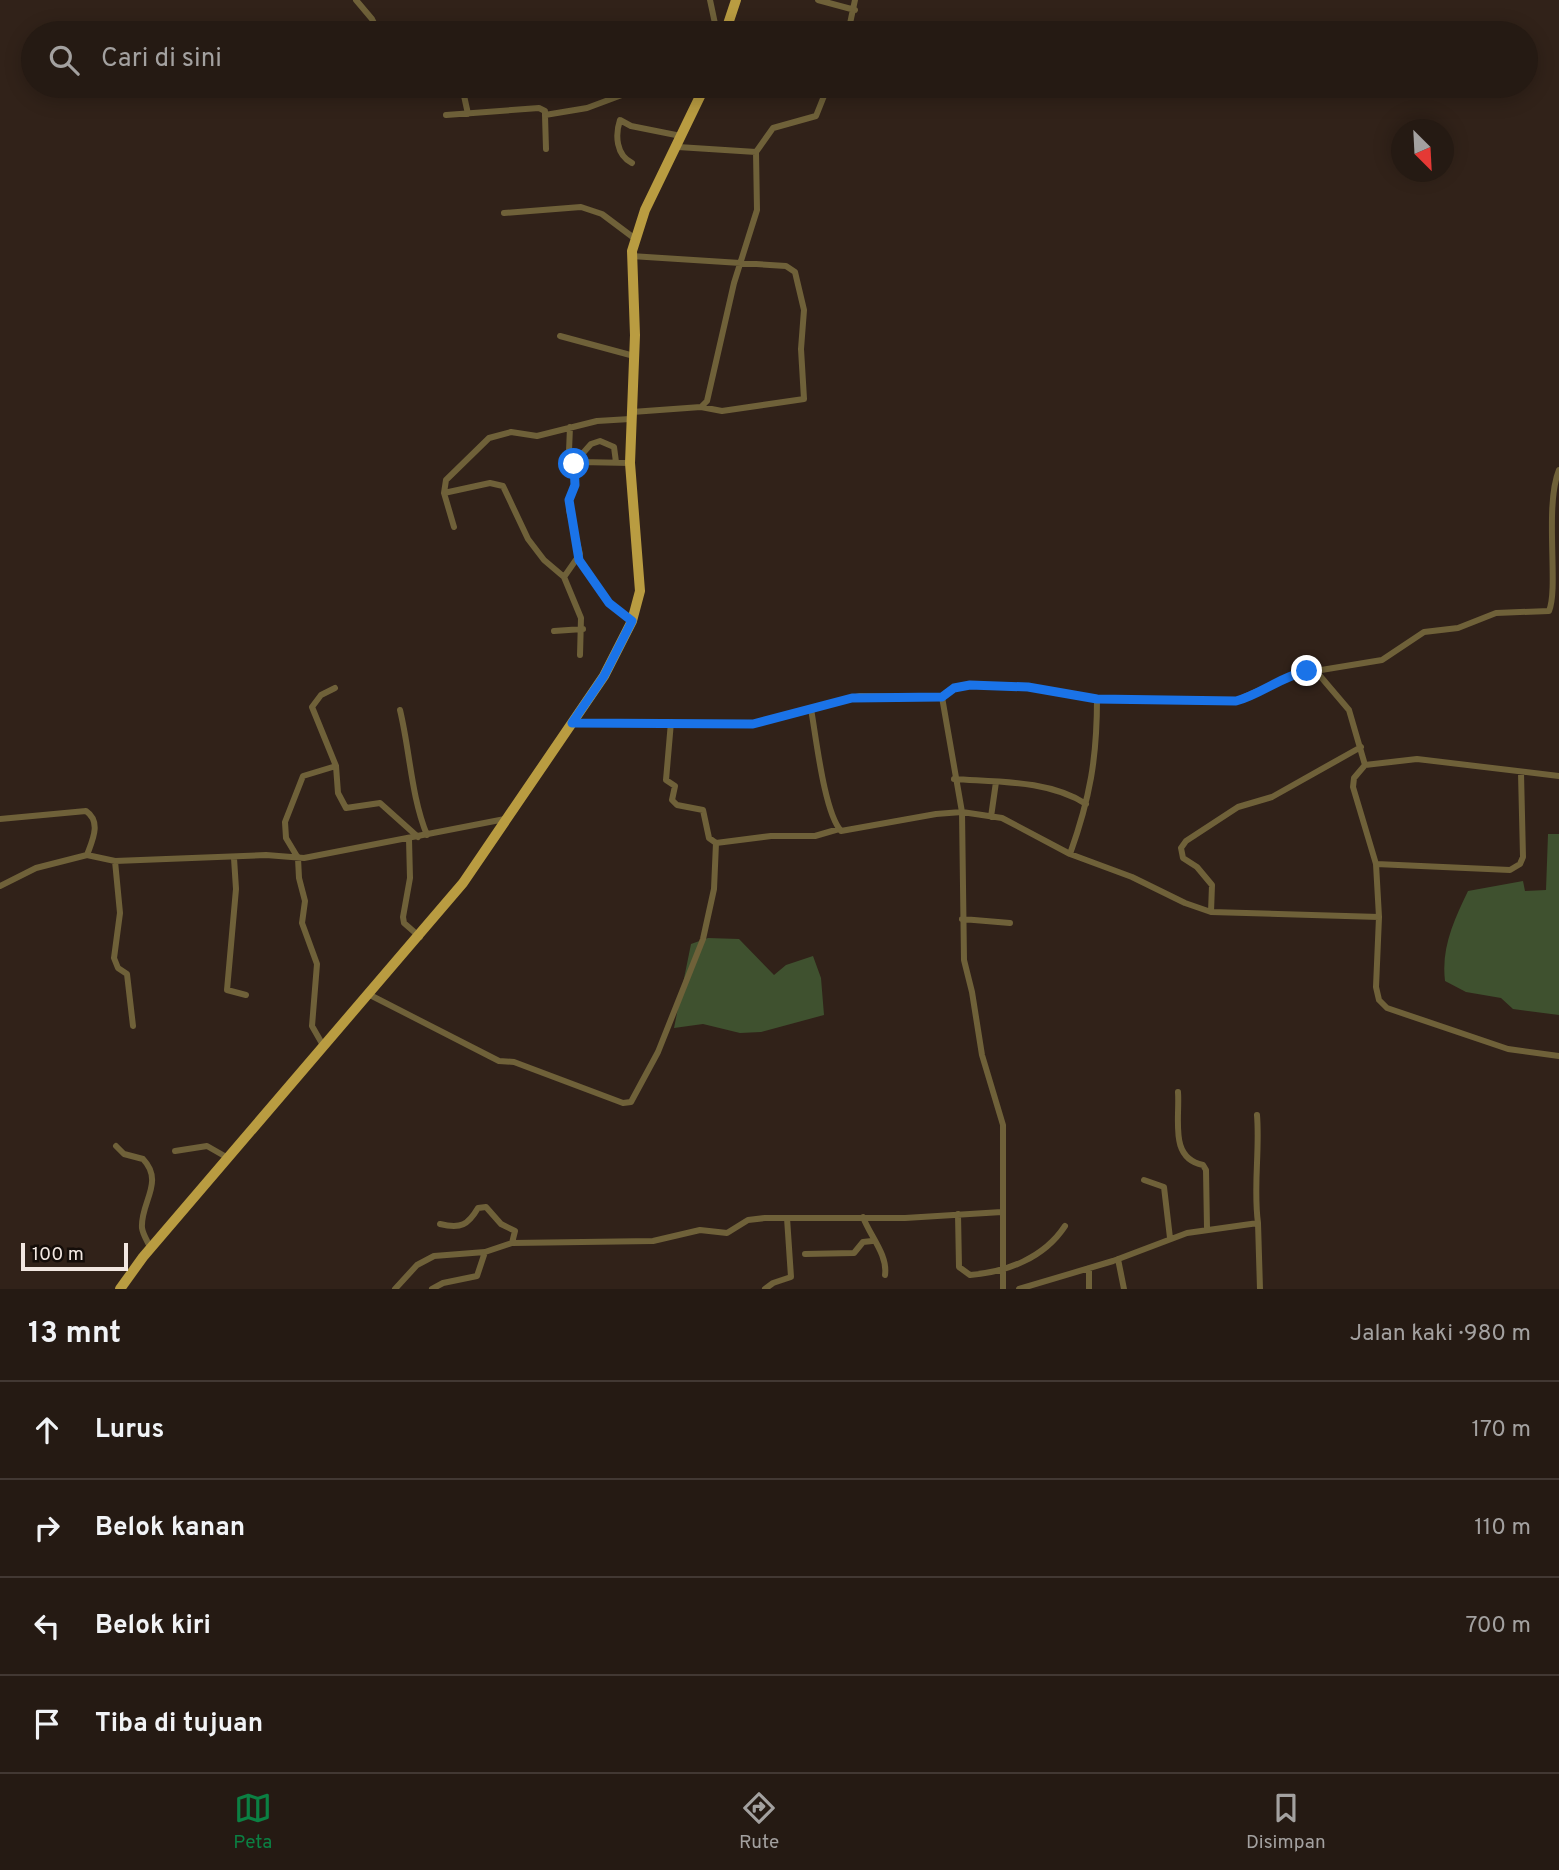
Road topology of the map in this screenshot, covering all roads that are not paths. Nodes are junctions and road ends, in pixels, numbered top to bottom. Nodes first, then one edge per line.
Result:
1 (356, 0) edge
2 (710, 0) edge
3 (736, 0) edge
4 (818, 0) edge
5 (855, 0) edge
6 (855, 10) junction
7 (373, 21) edge
8 (714, 21) edge
9 (729, 21) edge
10 (852, 21) edge
11 (465, 98) edge
12 (614, 98) edge
13 (699, 98) edge
14 (823, 98) edge
15 (468, 114) junction
16 (446, 115) dead end
17 (545, 116) junction
18 (682, 136) junction
19 (678, 147) junction
20 (546, 149) dead end
21 (756, 152) junction
22 (632, 163) dead end
23 (504, 213) dead end
24 (634, 238) junction
25 (631, 256) junction
26 (741, 262) junction
27 (561, 336) dead end
28 (634, 356) junction
29 (701, 407) junction
30 (630, 416) junction
31 (569, 427) junction
32 (616, 461) junction
33 (577, 462) junction
34 (630, 463) junction
35 (1559, 470) edge
36 (444, 494) junction
37 (454, 527) dead end
38 (579, 560) junction
39 (564, 578) junction
40 (632, 621) junction
41 (583, 629) junction
42 (554, 631) dead end
43 (580, 655) dead end
44 (1315, 670) junction
45 (335, 688) dead end
46 (942, 697) junction
47 (1097, 699) junction
48 (811, 709) junction
49 (400, 710) dead end
50 (671, 722) junction
51 (572, 723) junction
52 (1361, 747) junction
53 (1365, 765) junction
54 (336, 766) junction
55 (1521, 773) junction
56 (1559, 776) edge
57 (954, 779) junction
58 (996, 782) junction
59 (1086, 804) junction
60 (962, 812) junction
61 (991, 817) junction
62 (0, 819) edge
63 (505, 819) junction
64 (839, 829) junction
65 (427, 835) junction
66 (418, 837) junction
67 (409, 839) junction
68 (716, 843) junction
69 (1070, 854) junction
70 (87, 855) junction
71 (234, 858) junction
72 (298, 858) junction
73 (115, 861) junction
74 (1377, 864) junction
75 (0, 886) edge
76 (1211, 912) junction
77 (1379, 917) junction
78 (962, 919) junction
79 (1010, 923) dead end
80 (419, 937) junction
81 (246, 995) dead end
82 (370, 995) junction
83 (133, 1026) dead end
84 (324, 1047) junction
85 (1559, 1056) edge
86 (1178, 1092) dead end
87 (1257, 1115) dead end
88 (116, 1146) dead end
89 (175, 1151) dead end
90 (228, 1158) junction
91 (1144, 1180) dead end
92 (1002, 1212) junction
93 (958, 1214) junction
94 (863, 1217) junction
95 (787, 1218) junction
96 (1258, 1223) junction
97 (440, 1224) dead end
98 (1065, 1226) dead end
99 (1207, 1228) junction
100 (1170, 1238) junction
101 (872, 1241) junction
102 (512, 1243) junction
103 (150, 1249) junction
104 (485, 1252) junction
105 (805, 1254) dead end
106 (1118, 1259) junction
107 (1089, 1268) junction
108 (1002, 1271) junction
109 (885, 1275) dead end
110 (120, 1289) edge
111 (395, 1289) edge
112 (432, 1289) edge
113 (765, 1289) edge
114 (1003, 1289) edge
115 (1019, 1289) edge
116 (1089, 1289) edge
117 (1124, 1289) edge
118 (1260, 1289) edge

1 - 7 street
2 - 8 street
3 - 9 main road
4 - 6 street
5 - 6 street
6 - 10 street
11 - 15 street
12 - 17 street
13 - 18 main road
14 - 21 street
15 - 16 street
15 - 17 street
17 - 20 street
18 - 19 main road
18 - 22 street
19 - 21 street
19 - 24 main road
21 - 26 street
23 - 24 street
24 - 25 main road
25 - 26 street
25 - 28 main road
26 - 29 street
26 - 29 street
27 - 28 street
28 - 30 main road
29 - 30 street
30 - 31 street
30 - 34 main road
31 - 33 street
31 - 36 street
32 - 33 street
32 - 33 street
32 - 34 street
33 - 38 street
34 - 40 main road
35 - 44 street
36 - 37 street
36 - 39 street
38 - 39 street
38 - 40 street
39 - 41 street
40 - 51 main road
41 - 42 street
41 - 43 street
44 - 47 street
44 - 52 street
45 - 54 street
46 - 47 street
46 - 48 street
46 - 57 street
47 - 59 street
48 - 50 street
48 - 64 street
49 - 65 street
50 - 51 street
50 - 68 street
51 - 63 main road
52 - 53 street
52 - 76 street
53 - 55 street
53 - 74 street
54 - 66 street
54 - 72 street
55 - 56 street
55 - 74 street
57 - 58 street
57 - 60 street
58 - 59 street
58 - 61 street
59 - 69 street
60 - 61 street
60 - 64 street
60 - 78 street
61 - 69 street
62 - 70 street
63 - 65 street
63 - 80 main road
64 - 68 street
65 - 66 street
66 - 67 street
67 - 72 street
67 - 80 street
68 - 82 street
69 - 76 street
70 - 73 street
70 - 75 street
71 - 72 street
71 - 73 street
71 - 81 street
72 - 84 street
73 - 83 street
74 - 77 street
76 - 77 street
77 - 85 street
78 - 79 street
78 - 92 street
80 - 82 main road
82 - 84 main road
84 - 90 main road
86 - 99 street
87 - 96 street
88 - 103 street
89 - 90 street
90 - 103 main road
91 - 100 street
92 - 93 street
92 - 108 street
93 - 94 street
93 - 108 street
94 - 95 street
94 - 101 street
95 - 102 street
95 - 113 street
96 - 99 street
96 - 118 street
97 - 102 street
98 - 108 street
99 - 100 street
100 - 106 street
101 - 105 street
101 - 109 street
102 - 104 street
103 - 110 main road
104 - 111 street
104 - 112 street
106 - 107 street
106 - 117 street
107 - 115 street
107 - 116 street
108 - 114 street

